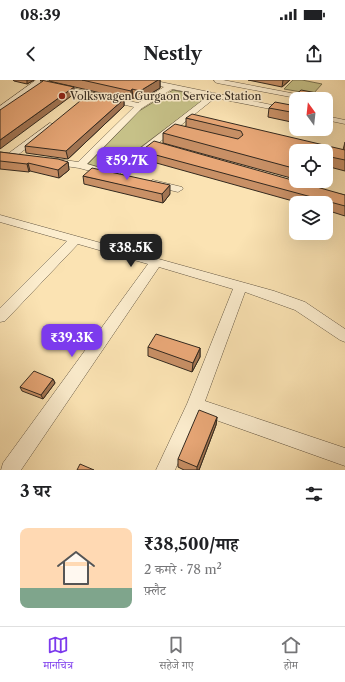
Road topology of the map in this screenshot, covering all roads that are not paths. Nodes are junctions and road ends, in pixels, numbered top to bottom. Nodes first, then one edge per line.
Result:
1 (141, 80) edge
2 (41, 81) edge
3 (217, 81) edge
4 (171, 86) junction
5 (206, 93) junction
6 (289, 95) edge
7 (6, 98) edge
8 (139, 106) junction
9 (0, 109) edge
10 (289, 111) edge
11 (186, 117) junction
12 (333, 119) edge
13 (201, 120) edge
14 (54, 122) edge
15 (345, 122) edge
16 (171, 128) junction
17 (181, 131) edge
18 (150, 144) junction
19 (165, 148) edge
20 (0, 154) edge
21 (12, 155) junction
22 (27, 157) edge
23 (42, 160) edge
24 (80, 165) junction
25 (113, 174) junction
26 (128, 177) edge
27 (142, 181) edge
28 (178, 189) dead end
29 (1, 220) edge
30 (76, 240) junction
31 (156, 262) junction
32 (241, 286) junction
33 (0, 317) edge
34 (345, 336) edge
35 (195, 405) junction
36 (345, 457) edge
37 (10, 470) edge
38 (165, 470) edge

1 - 4 street
2 - 7 street
2 - 8 street
3 - 5 street
3 - 6 street
4 - 5 street
4 - 8 street
5 - 10 street
5 - 11 street
7 - 9 street
8 - 24 street
11 - 13 street
11 - 16 street
12 - 15 street
14 - 21 street
16 - 17 street
16 - 18 street
18 - 19 street
18 - 25 street
20 - 21 street
21 - 22 street
23 - 24 street
24 - 25 street
25 - 26 street
27 - 28 street
29 - 30 street
30 - 31 street
30 - 33 street
31 - 32 street
31 - 37 street
32 - 34 street
32 - 35 street
35 - 36 street
35 - 38 street

